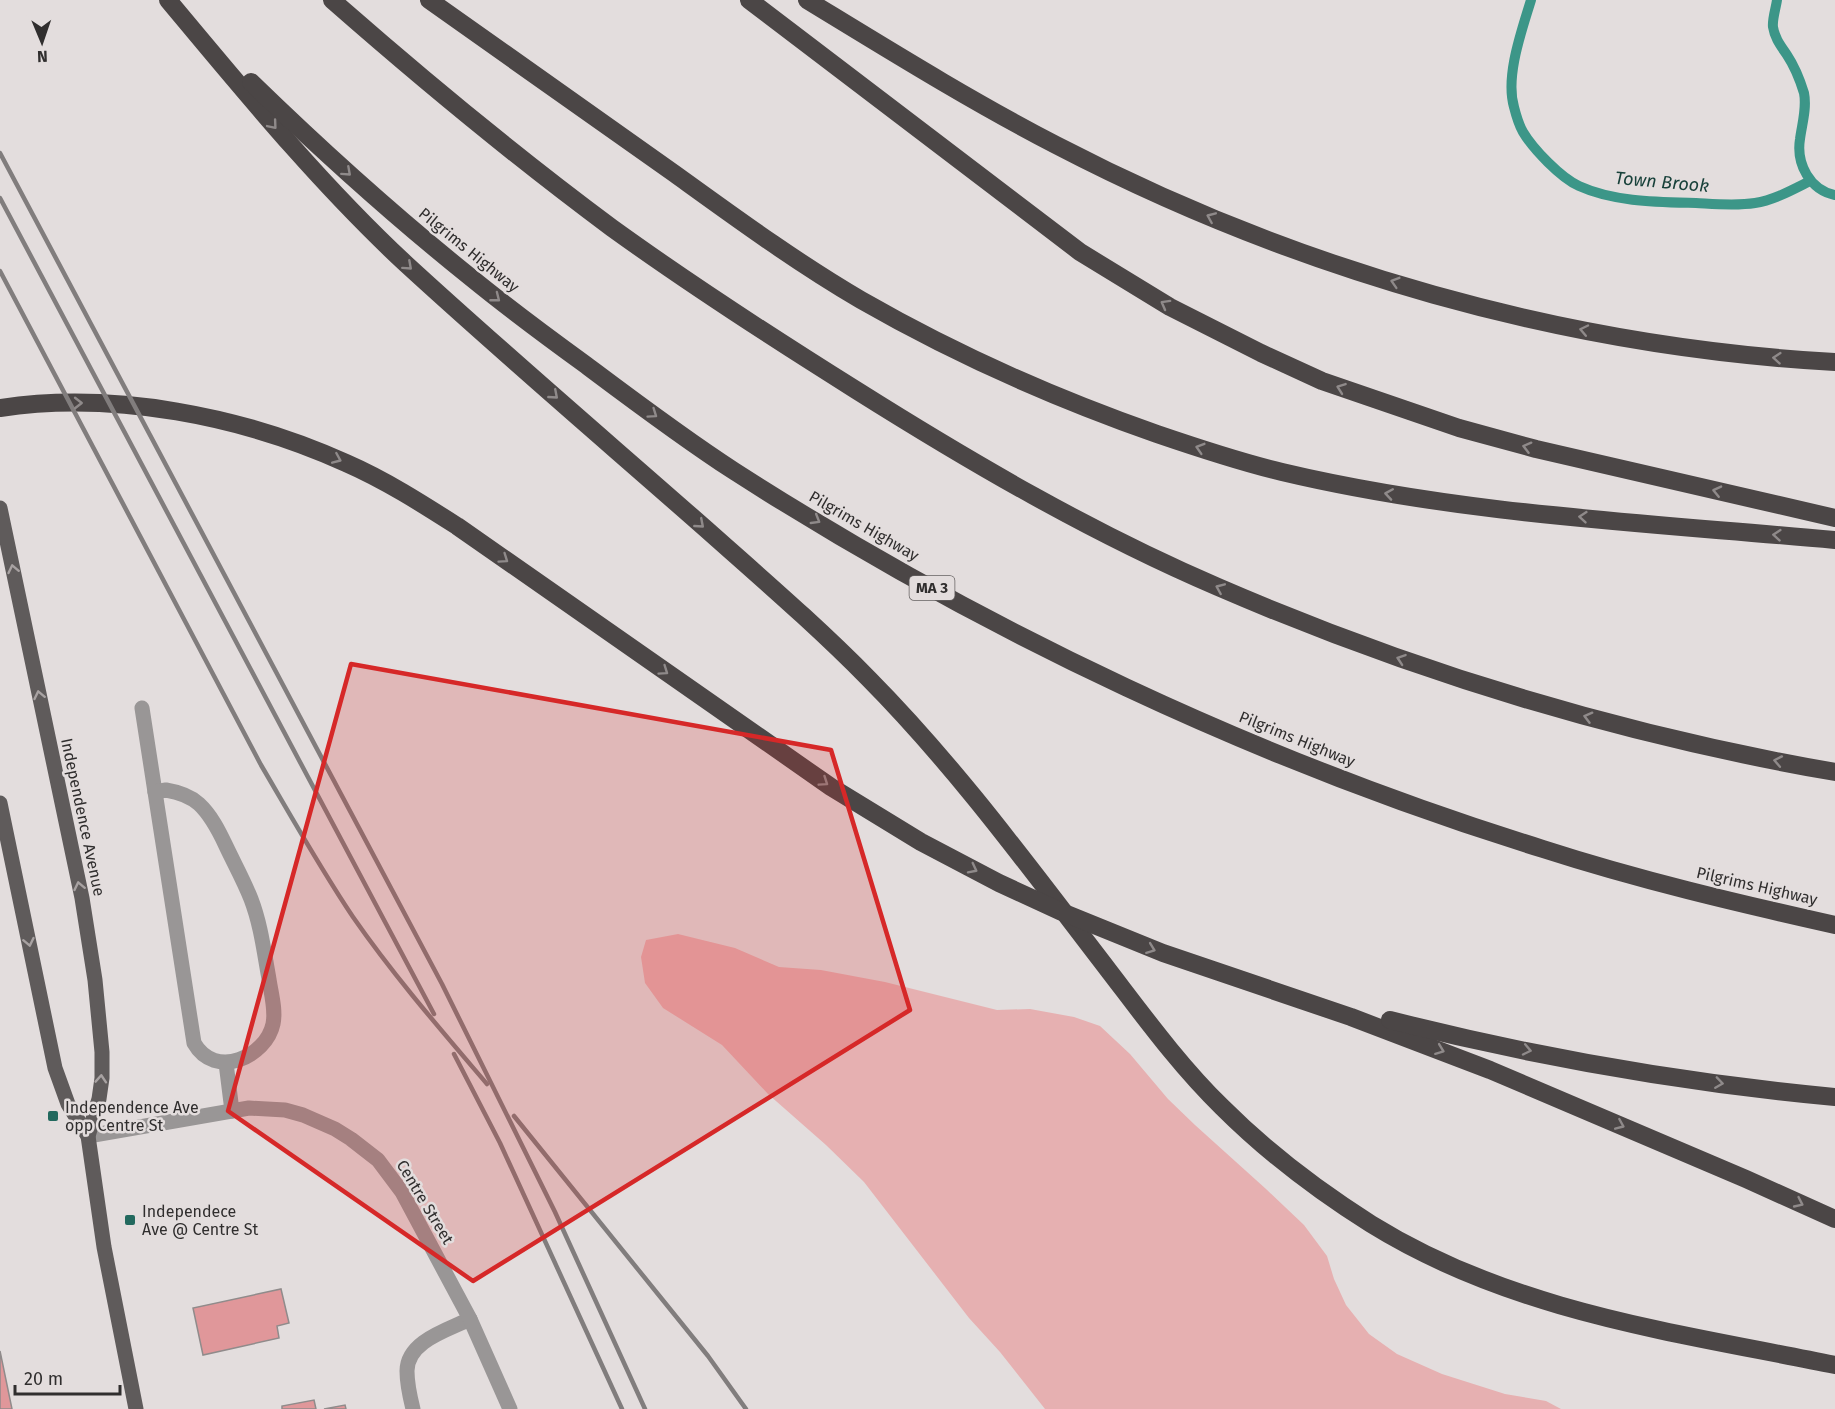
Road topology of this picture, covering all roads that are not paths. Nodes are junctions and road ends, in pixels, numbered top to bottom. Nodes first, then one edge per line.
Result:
1 (169, 0) edge
2 (332, 0) edge
3 (429, 0) edge
4 (749, 0) edge
5 (807, 0) edge
6 (1835, 362) edge
7 (0, 408) edge
8 (0, 508) edge
9 (1835, 518) edge
10 (1835, 540) edge
11 (142, 708) dead end
12 (1835, 771) edge
13 (155, 792) junction
14 (0, 803) edge
15 (1835, 925) edge
16 (1206, 968) junction
17 (226, 1063) junction
18 (1835, 1097) edge
19 (232, 1110) junction
20 (88, 1136) junction
21 (1835, 1220) edge
22 (470, 1319) junction
23 (1835, 1365) edge
24 (136, 1409) edge
25 (413, 1409) edge
26 (510, 1409) edge

1 -> 15 highway, Pilgrims Highway / MA 3
1 -> 23 highway
12 -> 2 highway
10 -> 3 highway
9 -> 4 highway
6 -> 5 highway
7 -> 16 highway
20 -> 8 main road, Independence Avenue
11 - 13 street
13 - 17 street
13 - 17 street
14 -> 20 main road, Independence Avenue
16 -> 18 highway
16 -> 21 highway
17 - 19 street
19 - 20 street, Centre Street
19 - 22 street, Centre Street
20 - 24 main road, Independence Avenue
22 - 25 street
22 - 26 street, Centre Street

